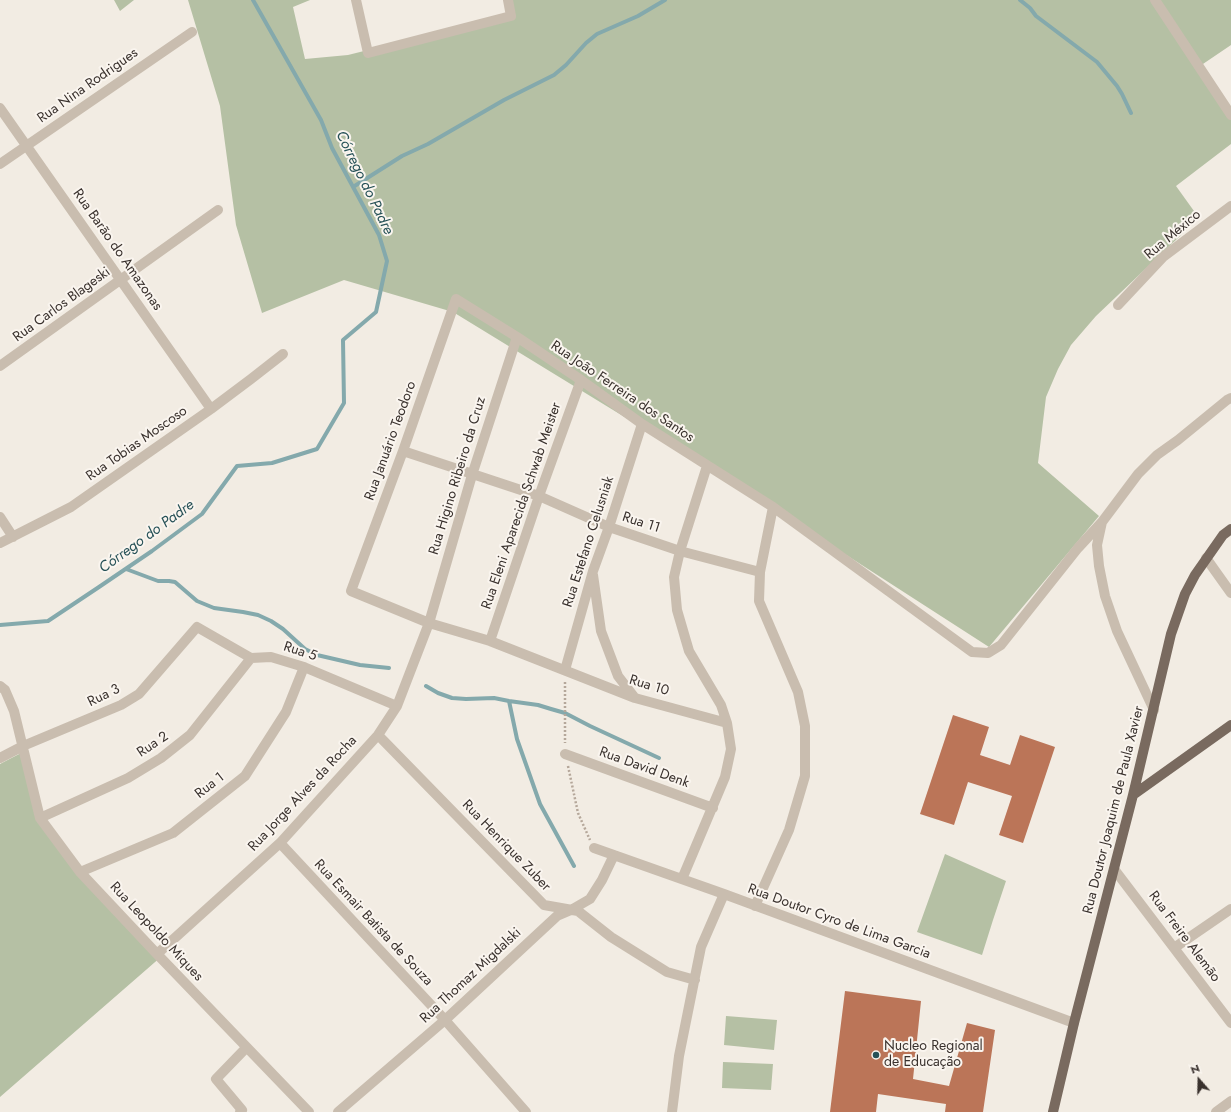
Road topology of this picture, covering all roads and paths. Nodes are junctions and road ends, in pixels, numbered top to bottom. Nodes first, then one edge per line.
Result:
1 (356, 0) edge
2 (508, 0) edge
3 (1155, 0) edge
4 (192, 32) dead end
5 (0, 108) edge
6 (1231, 115) edge
7 (26, 146) junction
8 (0, 164) edge
9 (1231, 206) edge
10 (218, 210) dead end
11 (121, 279) junction
12 (456, 299) joint
13 (1118, 305) dead end
14 (517, 337) junction
15 (283, 354) dead end
16 (0, 366) edge
17 (581, 380) junction
18 (1231, 398) edge
19 (211, 409) junction
20 (642, 424) junction
21 (403, 451) junction
22 (707, 466) junction
23 (472, 475) junction
24 (538, 496) junction
25 (773, 507) junction
26 (0, 517) edge
27 (1102, 522) junction
28 (610, 528) junction
29 (1231, 529) edge
30 (13, 537) junction
31 (0, 543) edge
32 (680, 551) junction
33 (1206, 558) junction
34 (592, 572) junction
35 (760, 572) junction
36 (352, 592) joint
37 (1231, 593) edge
38 (429, 623) junction
39 (490, 641) junction
40 (252, 658) junction
41 (304, 667) junction
42 (565, 670) junction
43 (0, 686) edge
44 (635, 698) junction
45 (397, 706) junction
46 (1154, 710) junction
47 (727, 723) junction
48 (1231, 725) edge
49 (378, 735) junction
50 (23, 746) junction
51 (565, 754) dead end
52 (0, 758) edge
53 (1133, 795) junction
54 (713, 808) junction
55 (40, 818) junction
56 (280, 842) junction
57 (594, 848) dead end
58 (614, 855) junction
59 (1114, 869) junction
60 (80, 872) junction
61 (682, 879) junction
62 (724, 894) junction
63 (755, 906) junction
64 (1231, 909) edge
65 (571, 910) junction
66 (1174, 948) junction
67 (157, 954) junction
68 (695, 980) junction
69 (445, 1020) junction
70 (1074, 1023) junction
71 (1231, 1023) edge
72 (246, 1048) junction
73 (1231, 1101) edge
74 (240, 1112) edge
75 (309, 1112) edge
76 (338, 1112) edge
77 (526, 1112) edge
78 (672, 1112) edge
79 (1053, 1112) edge
80 (1216, 1112) edge

1 - 2 street
3 - 6 street
4 - 7 street, Rua Nina Rodrigues
5 - 7 street, Rua Barão do Amazonas
7 - 8 street, Rua Nina Rodrigues
7 - 11 street, Rua Barão do Amazonas
9 - 13 street, Rua México
10 - 11 street, Rua Carlos Blageski
11 - 16 street, Rua Carlos Blageski
11 - 19 street, Rua Barão do Amazonas
12 - 14 street, Rua João Ferreira dos Santos
12 - 21 street, Rua Januário Teodoro
14 - 17 street, Rua João Ferreira dos Santos
14 - 23 street, Rua Higino Ribeiro da Cruz
15 - 19 street, Rua Tobias Moscoso
17 - 20 street, Rua João Ferreira dos Santos
17 - 24 street, Rua Eleni Aparecida Schwab Meister
18 - 27 street
19 - 30 street, Rua Tobias Moscoso
20 - 22 street, Rua João Ferreira dos Santos
20 - 28 street, Rua Estefano Celusniak
21 - 23 street, Rua 11
21 - 36 street, Rua Januário Teodoro
22 - 25 street, Rua João Ferreira dos Santos
22 - 32 street
23 - 24 street, Rua 11
23 - 38 street, Rua Higino Ribeiro da Cruz
24 - 28 street, Rua 11
24 - 39 street, Rua Eleni Aparecida Schwab Meister
25 - 27 street, Rua João Ferreira dos Santos
25 - 35 street
26 - 30 street
27 - 46 street
28 - 32 street, Rua 11
28 - 34 street, Rua Estefano Celusniak
29 - 33 main road, Rua Doutor Joaquim de Paula Xavier
30 - 31 street, Rua Tobias Moscoso
32 - 35 street, Rua 11
32 - 47 street
33 - 37 street
33 - 46 main road, Rua Doutor Joaquim de Paula Xavier
34 - 42 street, Rua Estefano Celusniak
34 - 44 street
35 - 63 street
36 - 38 street, Rua 10
38 - 39 street, Rua 10
38 - 45 street, Rua Jorge Alves da Rocha
39 - 42 street, Rua 10
40 - 41 street, Rua 5
40 - 50 street, Rua 3
40 - 55 street, Rua 2
41 - 45 street, Rua 5
41 - 60 street, Rua 1
42 - 44 street, Rua 10
43 - 50 street, Rua Leopoldo Miques
44 - 47 street, Rua 10
45 - 49 street, Rua Jorge Alves da Rocha
46 - 53 main road, Rua Doutor Joaquim de Paula Xavier
47 - 54 street
48 - 53 main road
49 - 56 street, Rua Jorge Alves da Rocha
49 - 65 street, Rua Henrique Zuber
50 - 52 street, Rua 3
50 - 55 street, Rua Leopoldo Miques
51 - 54 street, Rua David Denk
53 - 59 main road, Rua Doutor Joaquim de Paula Xavier
54 - 61 street
55 - 60 street, Rua Leopoldo Miques
56 - 67 street, Rua Jorge Alves da Rocha
56 - 69 street, Rua Esmair Batista de Souza
57 - 58 street, Rua Doutor Cyro de Lima Garcia
58 - 61 street, Rua Doutor Cyro de Lima Garcia
58 - 65 street, Rua Thomaz Migdalski
59 - 66 street, Rua Freire Alemão
59 - 70 main road, Rua Doutor Joaquim de Paula Xavier
60 - 67 street, Rua Leopoldo Miques
61 - 62 street, Rua Doutor Cyro de Lima Garcia
62 - 63 street, Rua Doutor Cyro de Lima Garcia
62 - 68 street
63 - 70 street, Rua Doutor Cyro de Lima Garcia
64 - 66 street
65 - 68 street, Rua Henrique Zuber
65 - 69 street, Rua Thomaz Migdalski
66 - 71 street, Rua Freire Alemão
67 - 72 street, Rua Leopoldo Miques
68 - 78 street
69 - 76 street, Rua Thomaz Migdalski
69 - 77 street, Rua Esmair Batista de Souza
70 - 79 main road, Rua Doutor Joaquim de Paula Xavier
72 - 74 street
72 - 75 street, Rua Leopoldo Miques
73 - 80 street

